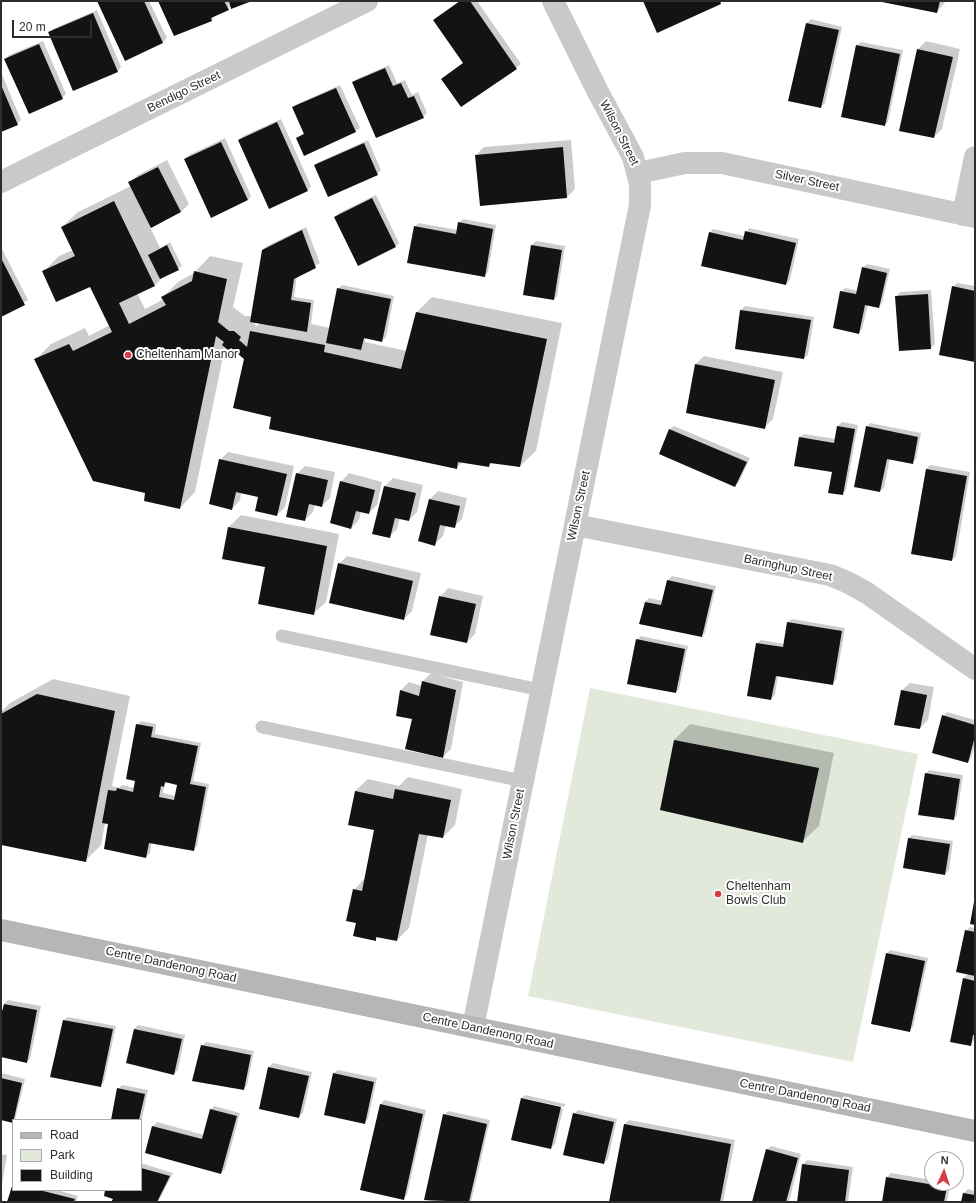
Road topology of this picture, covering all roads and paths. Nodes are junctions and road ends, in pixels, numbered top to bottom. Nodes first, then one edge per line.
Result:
1 (367, 1) edge
2 (553, 1) edge
3 (975, 157) edge
4 (638, 173) junction
5 (1, 182) edge
6 (969, 216) edge
7 (575, 525) junction
8 (282, 636) dead end
9 (975, 669) edge
10 (541, 690) junction
11 (262, 727) dead end
12 (523, 781) junction
13 (1, 930) edge
14 (473, 1027) junction
15 (975, 1130) edge

1 - 5 street, Bendigo Street
2 - 4 street, Wilson Street
3 - 6 street
4 - 6 street, Silver Street
4 - 7 street, Wilson Street
7 - 9 street, Baringhup Street
7 - 10 street, Wilson Street
8 - 10 lane
10 - 12 street, Wilson Street
11 - 12 lane
12 - 14 street, Wilson Street
13 - 14 main road, Centre Dandenong Road
14 - 15 main road, Centre Dandenong Road

